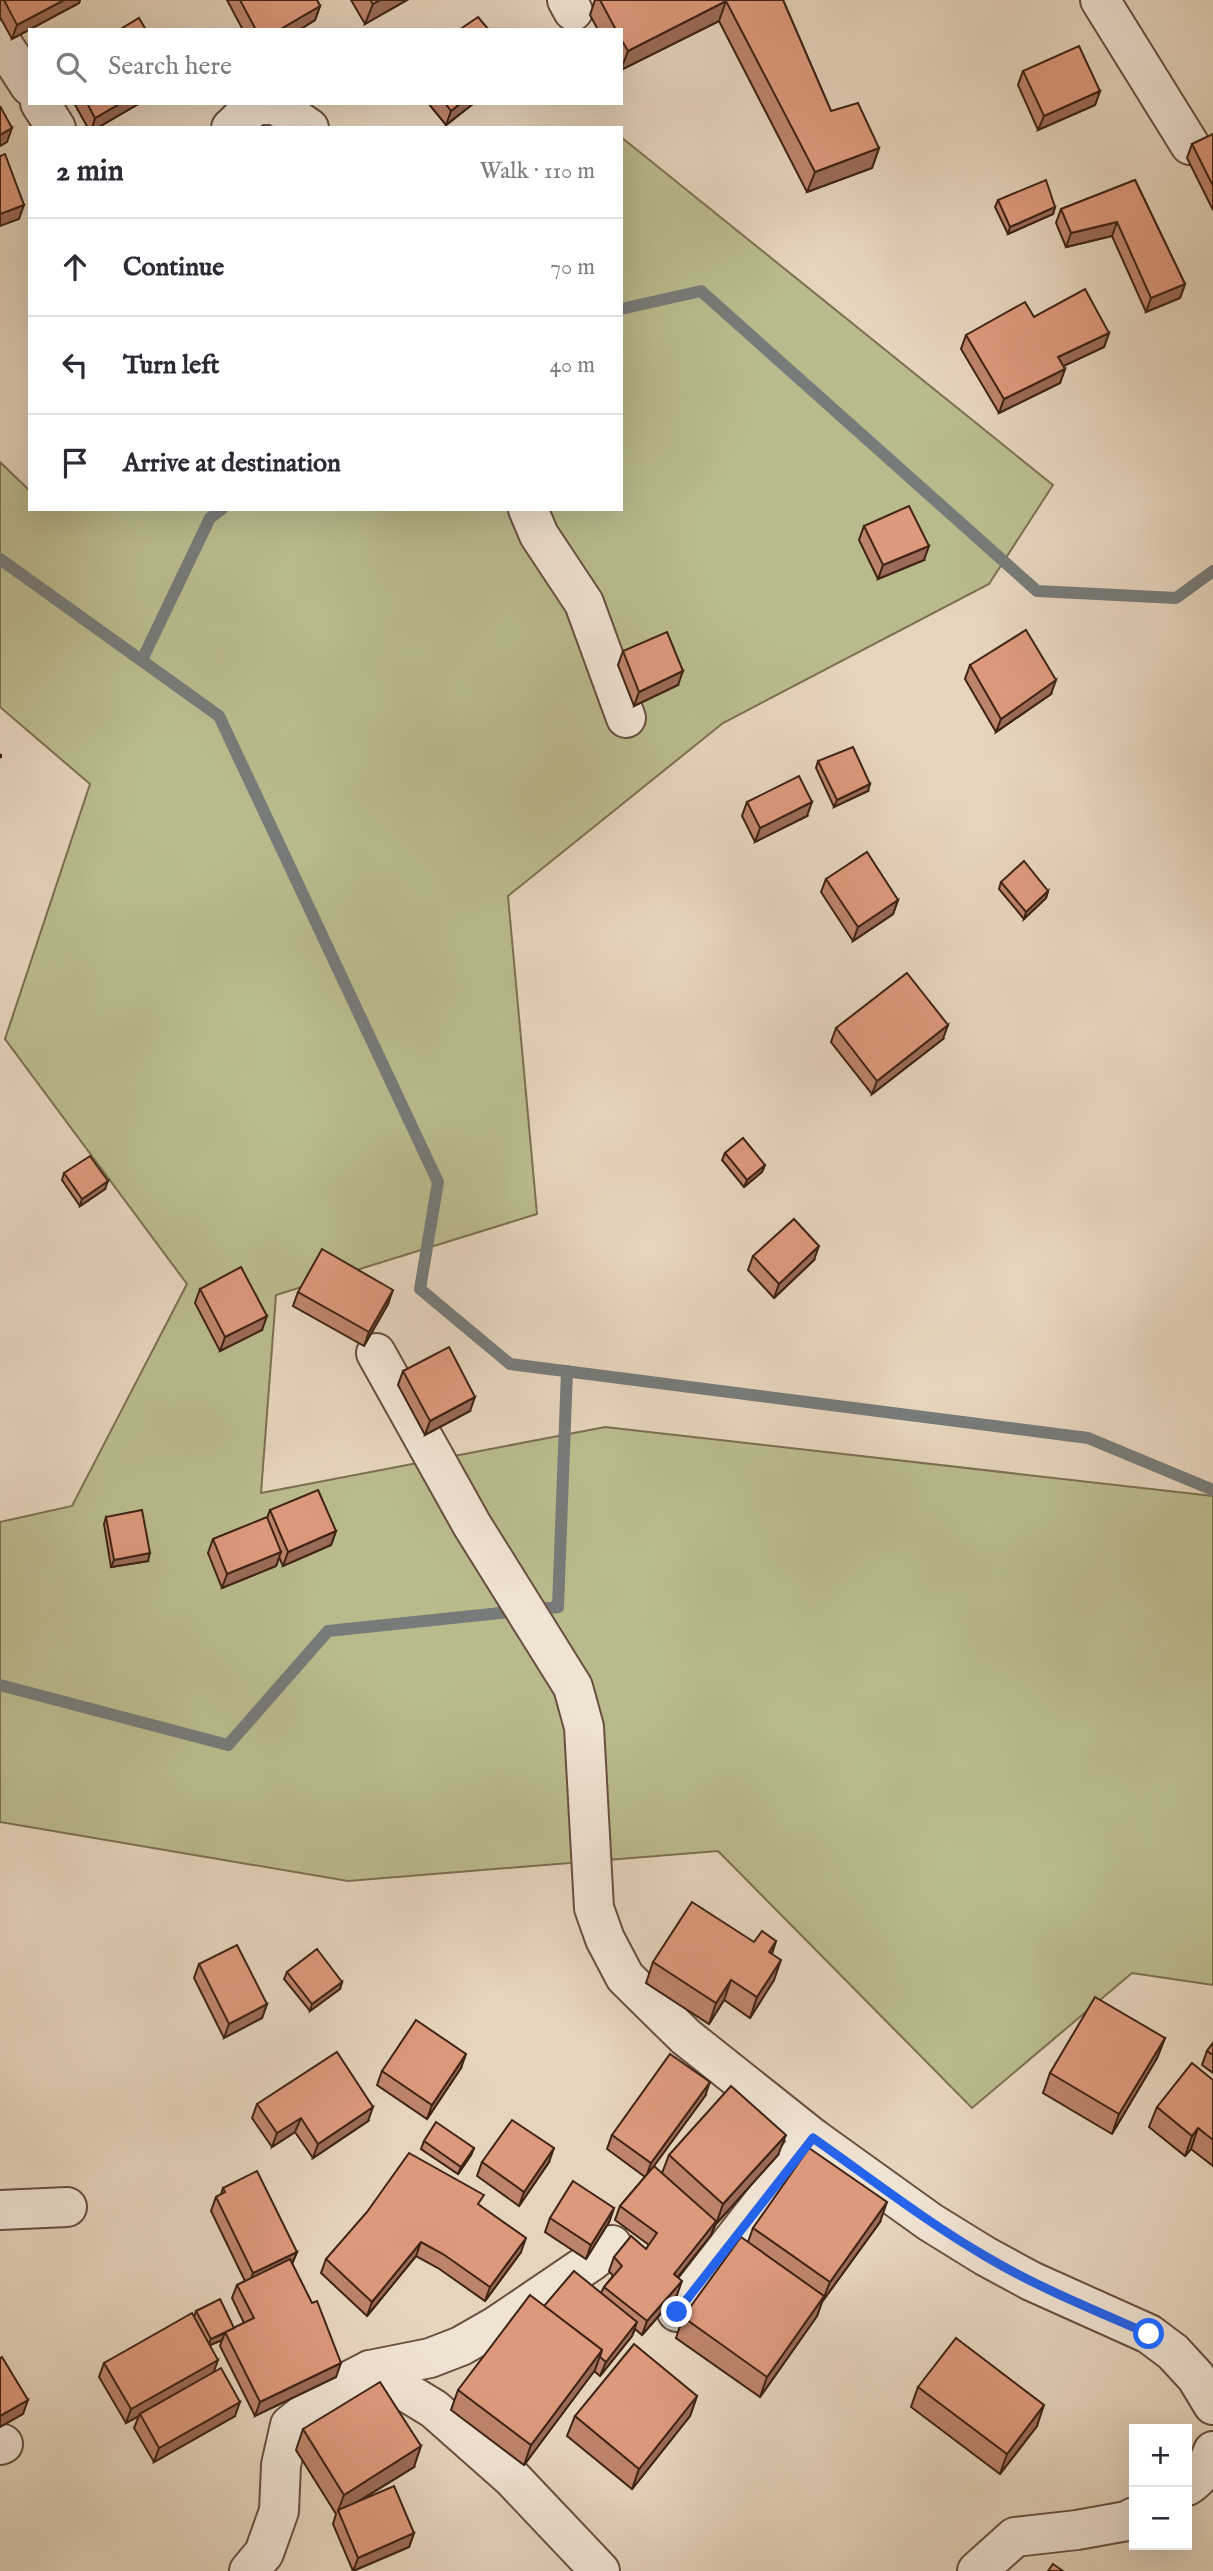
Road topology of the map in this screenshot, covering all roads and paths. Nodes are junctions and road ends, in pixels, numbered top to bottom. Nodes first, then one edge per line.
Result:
1 (1100, 0) edge
2 (0, 40) edge
3 (28, 83) edge
4 (41, 105) edge
5 (255, 105) edge
6 (255, 105) edge
7 (276, 105) edge
8 (276, 105) edge
9 (55, 126) edge
10 (233, 126) edge
11 (306, 126) edge
12 (1191, 145) edge
13 (529, 511) edge
14 (626, 718) dead end
15 (376, 1353) dead end
16 (813, 2138) junction
17 (67, 2207) dead end
18 (0, 2210) edge
19 (612, 2245) dead end
20 (677, 2312) dead end
21 (370, 2370) junction
22 (1213, 2405) edge
23 (1213, 2451) edge
24 (1192, 2483) edge
25 (1129, 2520) edge
26 (249, 2571) edge
27 (600, 2571) edge
28 (977, 2571) edge

1 - 12 street
2 - 3 street
4 - 9 street
5 - 10 street
6 - 7 street
8 - 11 street
13 - 14 street
15 - 16 street
16 - 20 street
16 - 22 street
17 - 18 street
19 - 21 street
21 - 26 street
21 - 27 street
23 - 24 street
25 - 28 street

